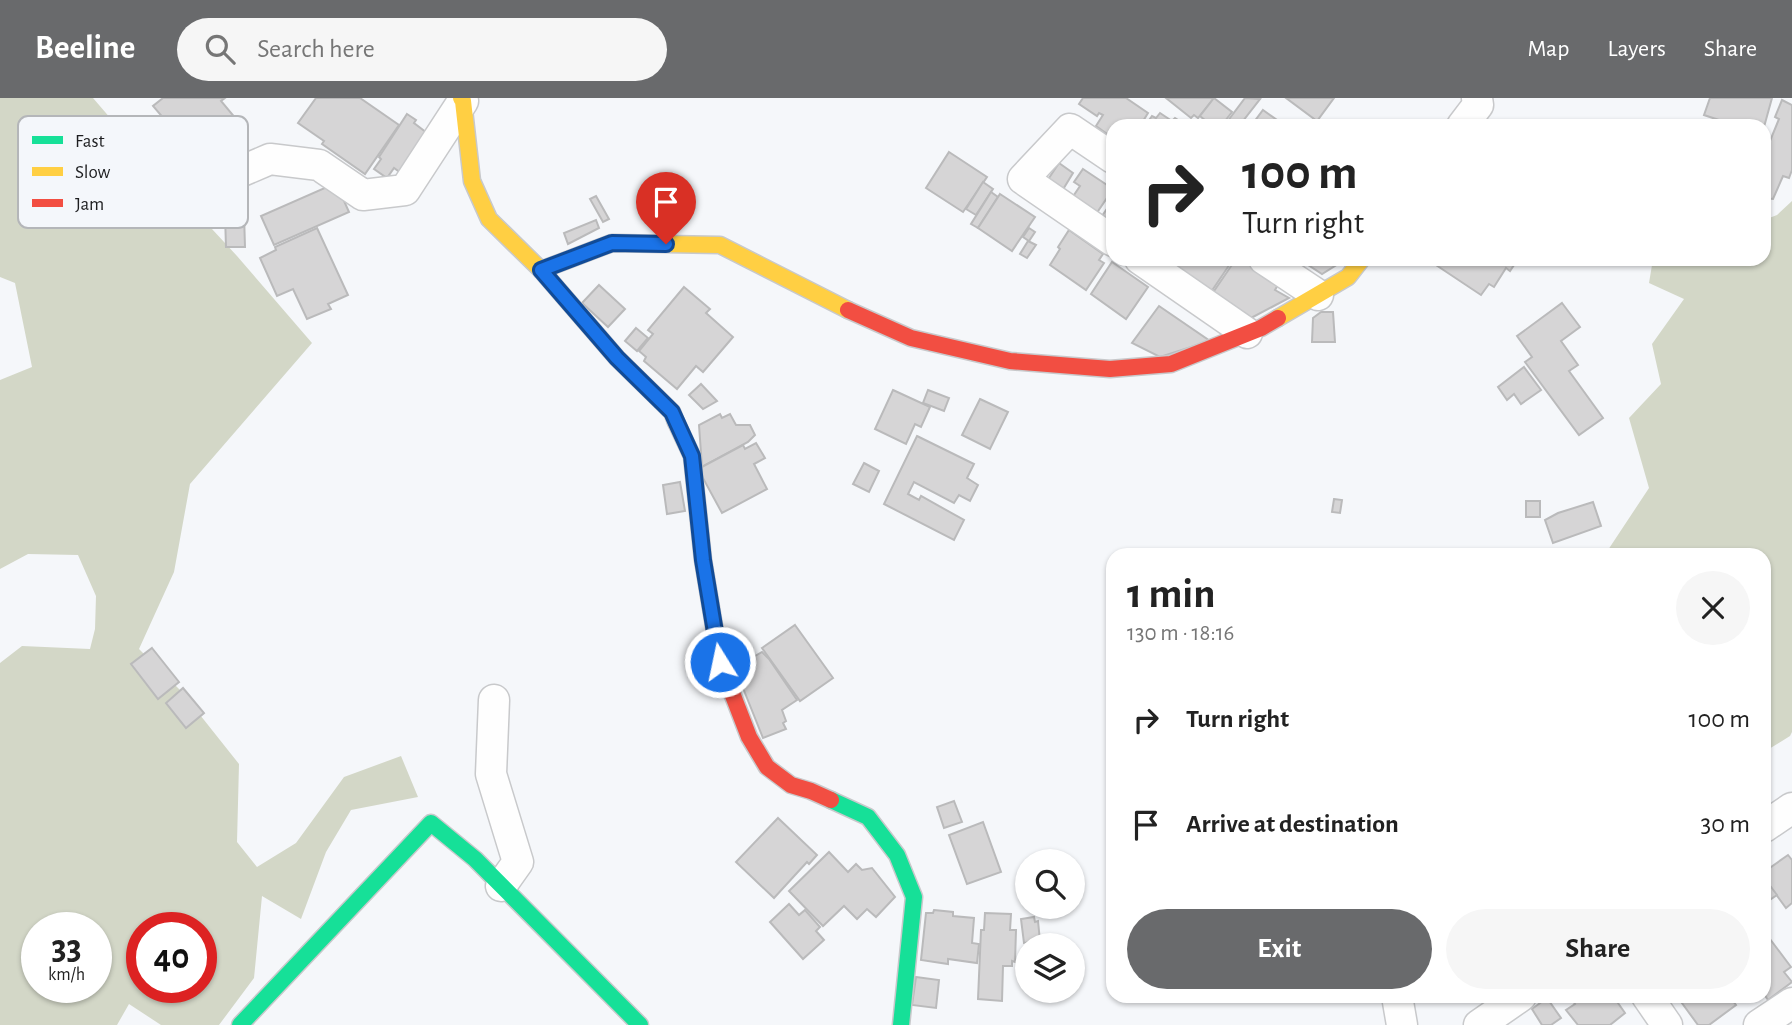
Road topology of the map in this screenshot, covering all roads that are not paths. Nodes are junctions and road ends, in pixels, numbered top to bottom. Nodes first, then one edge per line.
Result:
1 (1477, 98) edge
2 (462, 99) edge
3 (1467, 119) edge
4 (1106, 153) edge
5 (248, 169) edge
6 (1106, 236) edge
7 (1150, 266) edge
8 (1274, 266) edge
9 (1357, 266) edge
10 (541, 270) junction
11 (1318, 295) junction
12 (1248, 333) junction
13 (494, 700) dead end
14 (1792, 808) edge
15 (1771, 822) edge
16 (501, 886) junction
17 (1398, 1003) edge
18 (1511, 1003) edge
19 (1652, 1003) edge
20 (1792, 1003) edge
21 (635, 1023) edge
22 (240, 1025) edge
23 (901, 1025) edge
24 (1402, 1025) edge
25 (1479, 1025) edge
26 (1667, 1025) edge
27 (1759, 1025) edge

1 - 3 street
2 - 5 street
2 - 10 street
4 - 6 street
7 - 12 street
8 - 11 street
9 - 11 street
10 - 12 street
10 - 23 street
11 - 12 street
13 - 16 street
14 - 15 street
16 - 21 street
16 - 22 street
17 - 24 street
18 - 25 street
19 - 26 street
20 - 27 street

